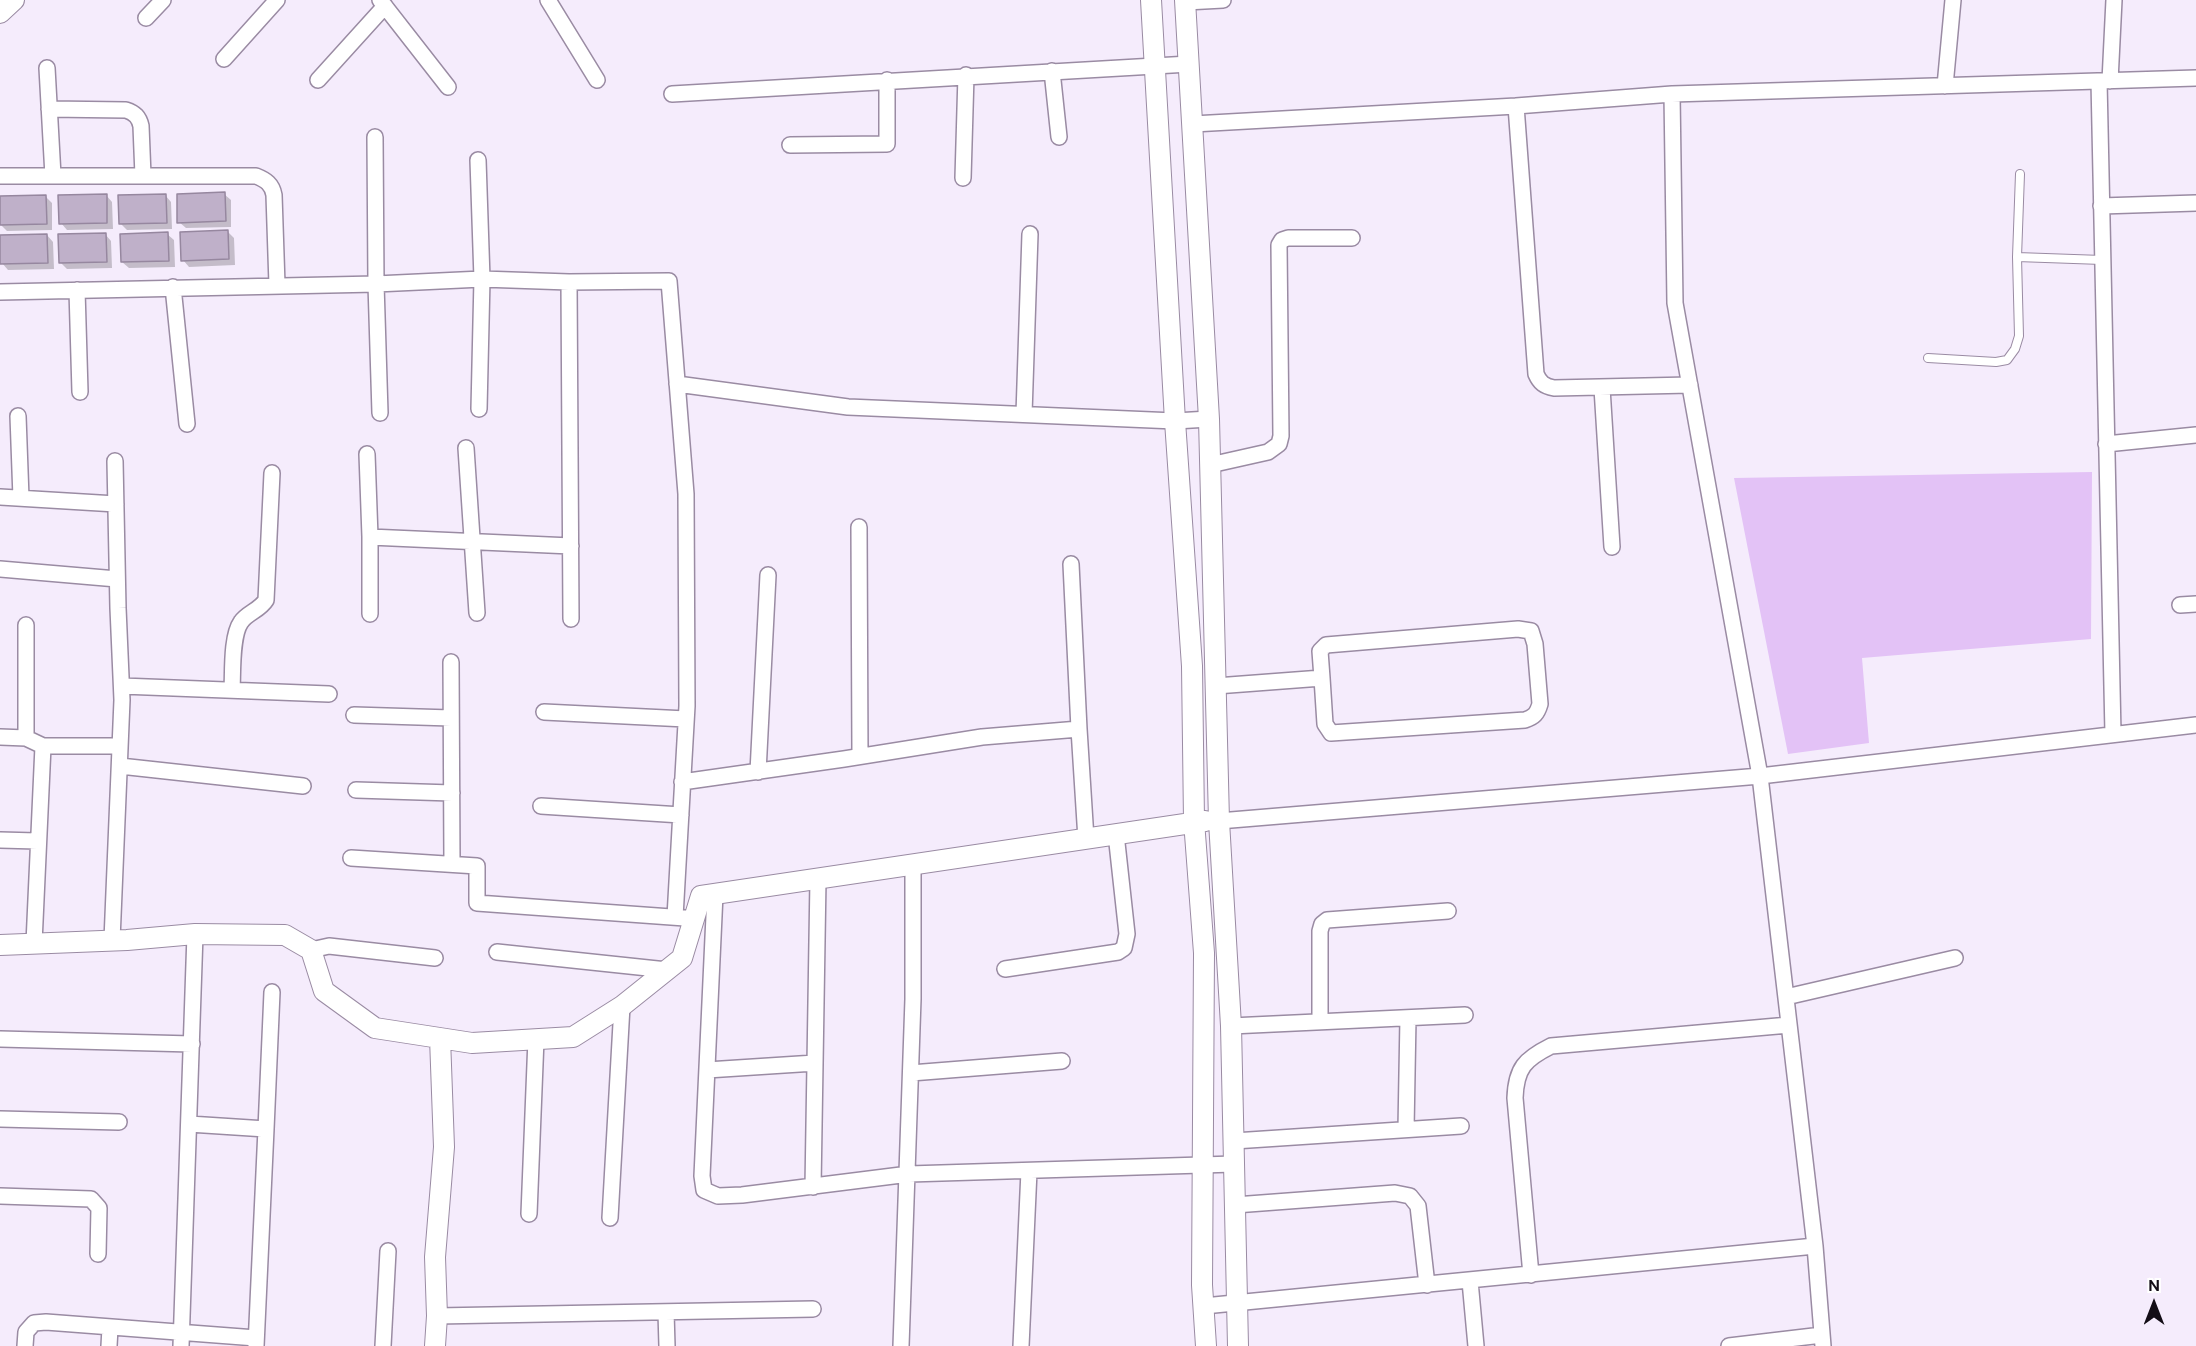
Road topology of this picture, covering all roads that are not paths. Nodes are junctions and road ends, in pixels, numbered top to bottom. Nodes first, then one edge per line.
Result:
1 (14, 0) edge
2 (163, 0) edge
3 (277, 0) edge
4 (548, 0) edge
5 (1151, 0) edge
6 (1223, 0) edge
7 (1953, 0) edge
8 (2114, 0) edge
9 (1185, 1) edge
10 (382, 3) edge
11 (0, 13) edge
12 (146, 18) dead end
13 (224, 59) dead end
14 (1189, 64) junction
15 (1155, 65) junction
16 (47, 68) dead end
17 (1052, 71) junction
18 (966, 75) junction
19 (2196, 78) edge
20 (318, 80) dead end
21 (597, 80) dead end
22 (887, 80) junction
23 (2104, 81) junction
24 (1945, 86) junction
25 (448, 87) dead end
26 (672, 94) dead end
27 (1672, 94) junction
28 (1516, 106) junction
29 (49, 109) junction
30 (1193, 124) junction
31 (375, 137) dead end
32 (1059, 137) dead end
33 (790, 145) dead end
34 (478, 160) dead end
35 (2020, 174) dead end
36 (0, 176) edge
37 (52, 176) junction
38 (143, 176) junction
39 (963, 178) dead end
40 (2196, 203) edge
41 (2101, 206) junction
42 (1030, 234) dead end
43 (1352, 238) dead end
44 (2017, 257) junction
45 (2102, 260) junction
46 (482, 279) junction
47 (569, 282) junction
48 (376, 284) junction
49 (277, 285) junction
50 (173, 287) junction
51 (77, 290) junction
52 (0, 292) edge
53 (1928, 358) dead end
54 (677, 384) junction
55 (1690, 385) junction
56 (1602, 388) junction
57 (80, 392) dead end
58 (479, 409) dead end
59 (380, 413) dead end
60 (1024, 414) junction
61 (18, 416) dead end
62 (1209, 419) junction
63 (1174, 421) junction
64 (187, 424) dead end
65 (2196, 435) edge
66 (2106, 444) junction
67 (466, 448) dead end
68 (367, 454) dead end
69 (115, 461) dead end
70 (1210, 465) junction
71 (272, 473) dead end
72 (0, 497) edge
73 (21, 498) junction
74 (116, 504) junction
75 (859, 527) dead end
76 (370, 537) junction
77 (474, 543) junction
78 (571, 546) junction
79 (1612, 547) dead end
80 (1071, 564) dead end
81 (0, 569) edge
82 (768, 575) dead end
83 (117, 579) junction
84 (2196, 604) edge
85 (2180, 605) dead end
86 (477, 613) dead end
87 (370, 614) dead end
88 (571, 620) dead end
89 (26, 625) dead end
90 (451, 662) dead end
91 (1322, 678) junction
92 (122, 686) junction
93 (1216, 686) junction
94 (232, 690) junction
95 (330, 694) dead end
96 (544, 712) dead end
97 (354, 715) dead end
98 (451, 718) junction
99 (686, 719) junction
100 (2196, 725) edge
101 (1079, 729) junction
102 (2112, 735) junction
103 (0, 737) edge
104 (26, 738) junction
105 (43, 746) junction
106 (120, 746) junction
107 (860, 756) junction
108 (120, 766) junction
109 (758, 772) junction
110 (1760, 776) junction
111 (682, 782) junction
112 (303, 786) dead end
113 (356, 790) dead end
114 (452, 793) junction
115 (541, 806) dead end
116 (681, 815) junction
117 (1194, 821) junction
118 (1219, 821) junction
119 (1116, 834) junction
120 (1086, 839) junction
121 (0, 840) edge
122 (38, 841) junction
123 (351, 858) dead end
124 (452, 864) junction
125 (913, 865) junction
126 (818, 879) junction
127 (715, 894) junction
128 (1448, 911) dead end
129 (684, 918) junction
130 (195, 934) junction
131 (112, 940) junction
132 (34, 943) junction
133 (0, 945) edge
134 (311, 950) junction
135 (497, 952) dead end
136 (435, 958) dead end
137 (1955, 958) dead end
138 (1005, 969) dead end
139 (667, 970) junction
140 (272, 992) dead end
141 (1786, 997) junction
142 (622, 1006) junction
143 (1465, 1015) dead end
144 (1408, 1018) junction
145 (1320, 1022) junction
146 (1789, 1025) junction
147 (1231, 1026) junction
148 (440, 1038) junction
149 (0, 1039) edge
150 (536, 1039) junction
151 (192, 1044) junction
152 (1062, 1061) dead end
153 (815, 1063) junction
154 (707, 1070) junction
155 (911, 1073) junction
156 (0, 1119) edge
157 (119, 1122) dead end
158 (189, 1124) junction
159 (1461, 1126) dead end
160 (266, 1129) junction
161 (1406, 1129) junction
162 (1234, 1141) junction
163 (1234, 1164) junction
164 (1204, 1165) junction
165 (1029, 1172) junction
166 (909, 1174) junction
167 (813, 1187) junction
168 (0, 1196) edge
169 (1234, 1205) junction
170 (529, 1214) dead end
171 (610, 1218) dead end
172 (1815, 1246) junction
173 (388, 1251) dead end
174 (98, 1254) dead end
175 (1531, 1275) junction
176 (1470, 1281) junction
177 (1427, 1285) junction
178 (1236, 1304) junction
179 (1204, 1306) junction
180 (813, 1309) dead end
181 (666, 1312) junction
182 (437, 1316) junction
183 (110, 1328) junction
184 (181, 1340) edge
185 (1823, 1340) edge
186 (256, 1342) edge
187 (25, 1346) edge
188 (109, 1346) edge
189 (383, 1346) edge
190 (435, 1346) edge
191 (667, 1346) edge
192 (901, 1346) edge
193 (1021, 1346) edge
194 (1206, 1346) edge
195 (1238, 1346) edge
196 (1476, 1346) edge
197 (1729, 1346) edge

1 - 11 street
2 - 12 street
3 - 13 street
4 - 21 street
5 - 15 street
6 - 9 street
7 - 24 street
8 - 23 street
9 - 14 street
10 - 20 street
10 - 25 street
14 - 15 street
14 - 30 street
15 - 17 street
15 - 63 street
16 - 29 street
17 - 18 street
17 - 32 street
18 - 22 street
18 - 39 street
19 - 23 street
22 - 26 street
22 - 33 street
23 - 24 street
23 - 41 street
24 - 27 street
27 - 28 street
27 - 55 street
28 - 30 street
28 - 56 street
29 - 37 street
29 - 38 street
30 - 62 street
31 - 48 street
34 - 46 street
35 - 44 lane
36 - 37 street
37 - 38 street
38 - 49 street
40 - 41 street
41 - 45 street
42 - 60 street
43 - 70 street
44 - 45 lane
44 - 53 lane
45 - 66 street
46 - 47 street
46 - 48 street
46 - 58 street
47 - 54 street
47 - 78 street
48 - 49 street
48 - 59 street
49 - 50 street
50 - 51 street
50 - 64 street
51 - 52 street
51 - 57 street
54 - 60 street
54 - 99 street
55 - 56 street
55 - 110 street
56 - 79 street
60 - 63 street
61 - 73 street
62 - 63 street
62 - 70 street
63 - 117 street
65 - 66 street
66 - 102 street
67 - 77 street
68 - 76 street
69 - 74 street
70 - 93 street
71 - 94 street
72 - 73 street
73 - 74 street
74 - 83 street
75 - 107 street
76 - 77 street
76 - 87 street
77 - 78 street
77 - 86 street
78 - 88 street
80 - 101 street
81 - 83 street
82 - 109 street
83 - 92 street
84 - 85 street
89 - 104 street
90 - 98 street
91 - 91 street
91 - 93 street
92 - 94 street
92 - 106 street
93 - 118 street
94 - 95 street
96 - 99 street
97 - 98 street
98 - 114 street
99 - 111 street
100 - 102 street
101 - 107 street
101 - 120 street
102 - 110 street
103 - 104 street
104 - 105 street
105 - 106 street
105 - 122 street
106 - 108 street
107 - 109 street
108 - 112 street
108 - 131 street
109 - 111 street
110 - 118 street
110 - 141 street
111 - 116 street
113 - 114 street
114 - 124 street
115 - 116 street
116 - 129 street
117 - 118 street
117 - 119 street
117 - 164 street
118 - 147 street
119 - 120 street
119 - 138 street
120 - 125 street
121 - 122 street
122 - 132 street
123 - 124 street
124 - 129 street
125 - 126 street
125 - 155 street
126 - 127 street
126 - 153 street
127 - 129 street
127 - 154 street
128 - 145 street
129 - 139 street
130 - 131 street
130 - 134 street
130 - 151 street
131 - 132 street
132 - 133 street
134 - 136 street
134 - 148 street
135 - 139 street
137 - 141 street
139 - 142 street
140 - 160 street
141 - 146 street
142 - 150 street
142 - 171 street
143 - 144 street
144 - 145 street
144 - 161 street
145 - 147 street
146 - 172 street
146 - 175 street
147 - 162 street
148 - 150 street
148 - 182 street
149 - 151 street
150 - 170 street
151 - 158 street
152 - 155 street
153 - 154 street
153 - 167 street
154 - 167 street
155 - 166 street
156 - 157 street
158 - 160 street
158 - 184 street
159 - 161 street
160 - 186 street
161 - 162 street
162 - 163 street
163 - 164 street
163 - 169 street
164 - 165 street
164 - 179 street
165 - 166 street
165 - 193 street
166 - 167 street
166 - 192 street
168 - 174 street
169 - 177 street
169 - 178 street
172 - 175 street
172 - 185 street
173 - 189 street
175 - 176 street
176 - 177 street
176 - 196 street
177 - 178 street
178 - 179 street
178 - 195 street
179 - 194 street
180 - 181 street
181 - 182 street
181 - 191 street
182 - 190 street
183 - 184 street
183 - 187 street
183 - 188 street
184 - 186 street
185 - 197 street

